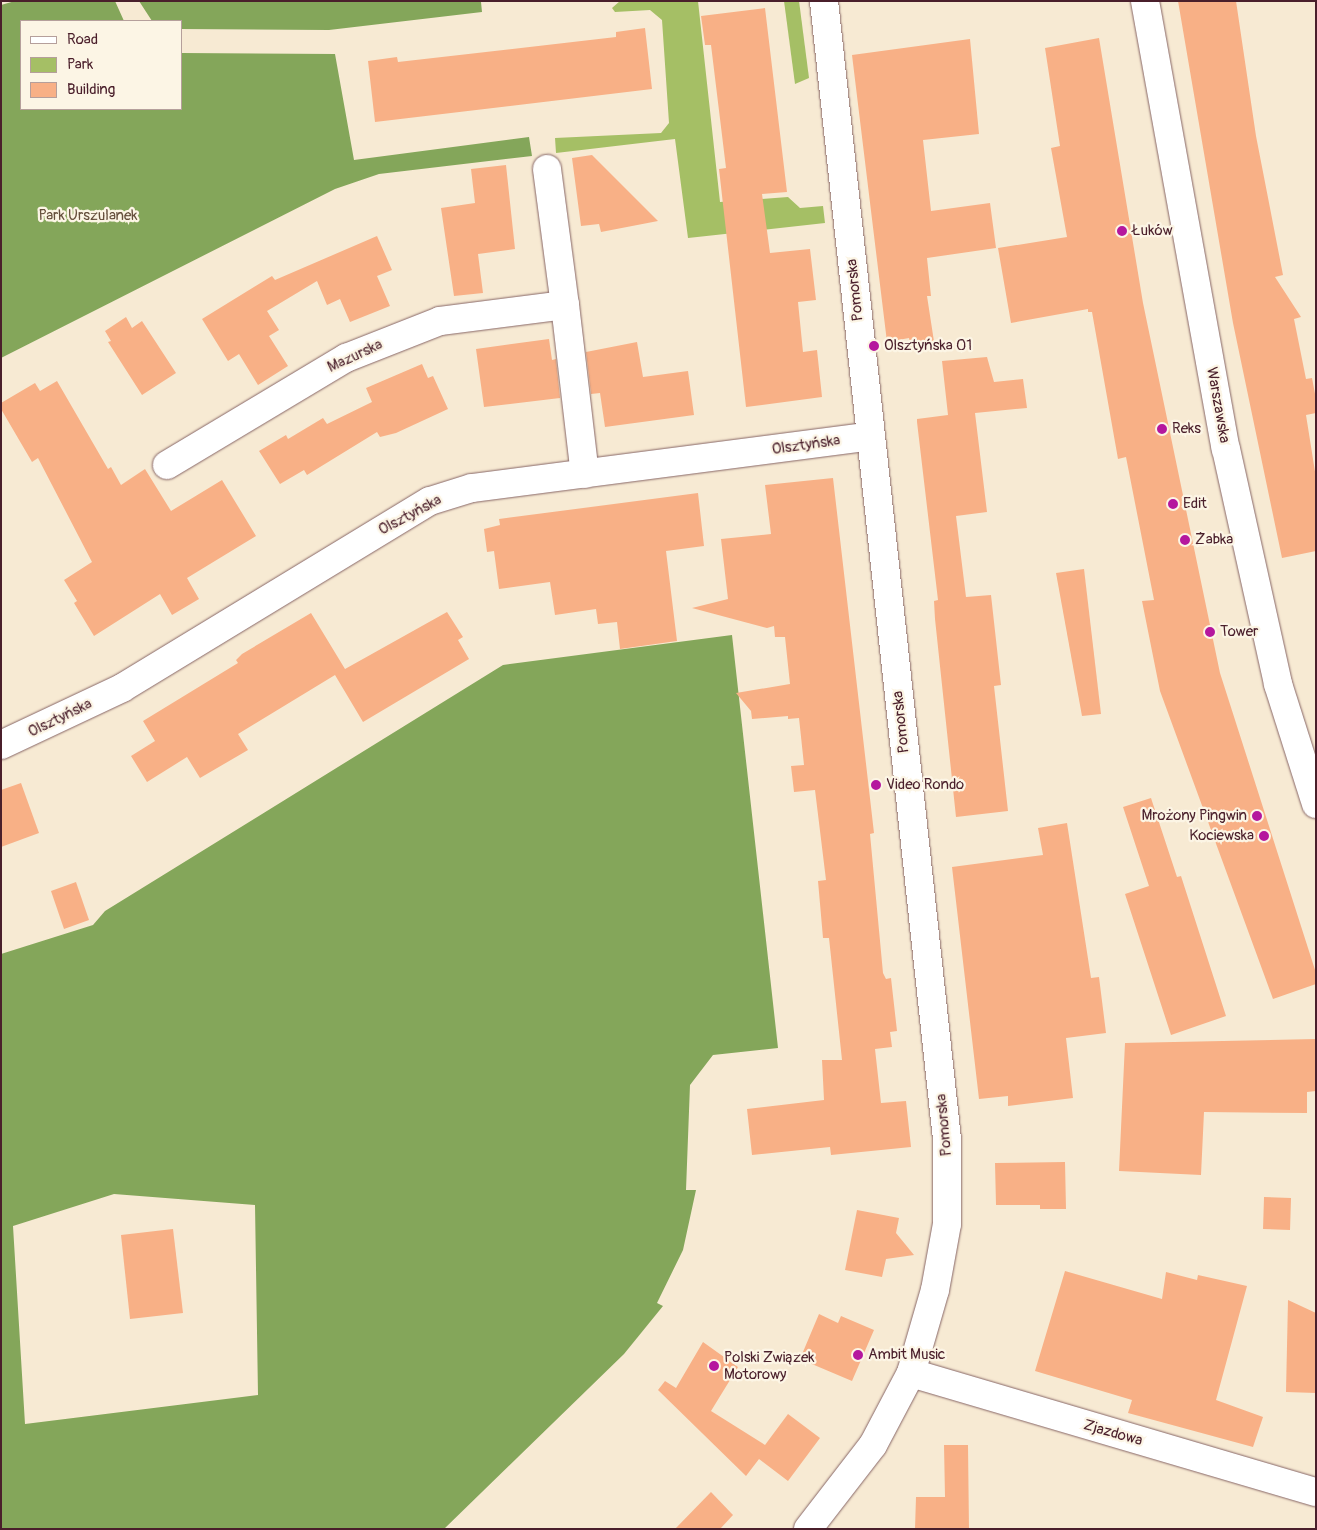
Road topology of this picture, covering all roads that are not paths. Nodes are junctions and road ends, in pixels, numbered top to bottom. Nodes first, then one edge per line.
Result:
1 (824, 1) edge
2 (1145, 1) edge
3 (547, 169) dead end
4 (565, 305) junction
5 (870, 436) junction
6 (168, 465) dead end
7 (585, 474) junction
8 (1, 745) edge
9 (1316, 804) edge
10 (911, 1374) junction
11 (1316, 1492) edge
12 (808, 1529) edge

1 - 5 street, Pomorska
2 - 9 street, Warszawska
3 - 4 street
4 - 6 street, Mazurska
4 - 7 street
5 - 7 street, Olsztyńska
5 - 10 street, Pomorska
7 - 8 street, Olsztyńska
10 - 11 street, Zjazdowa
10 - 12 street, Pomorska

